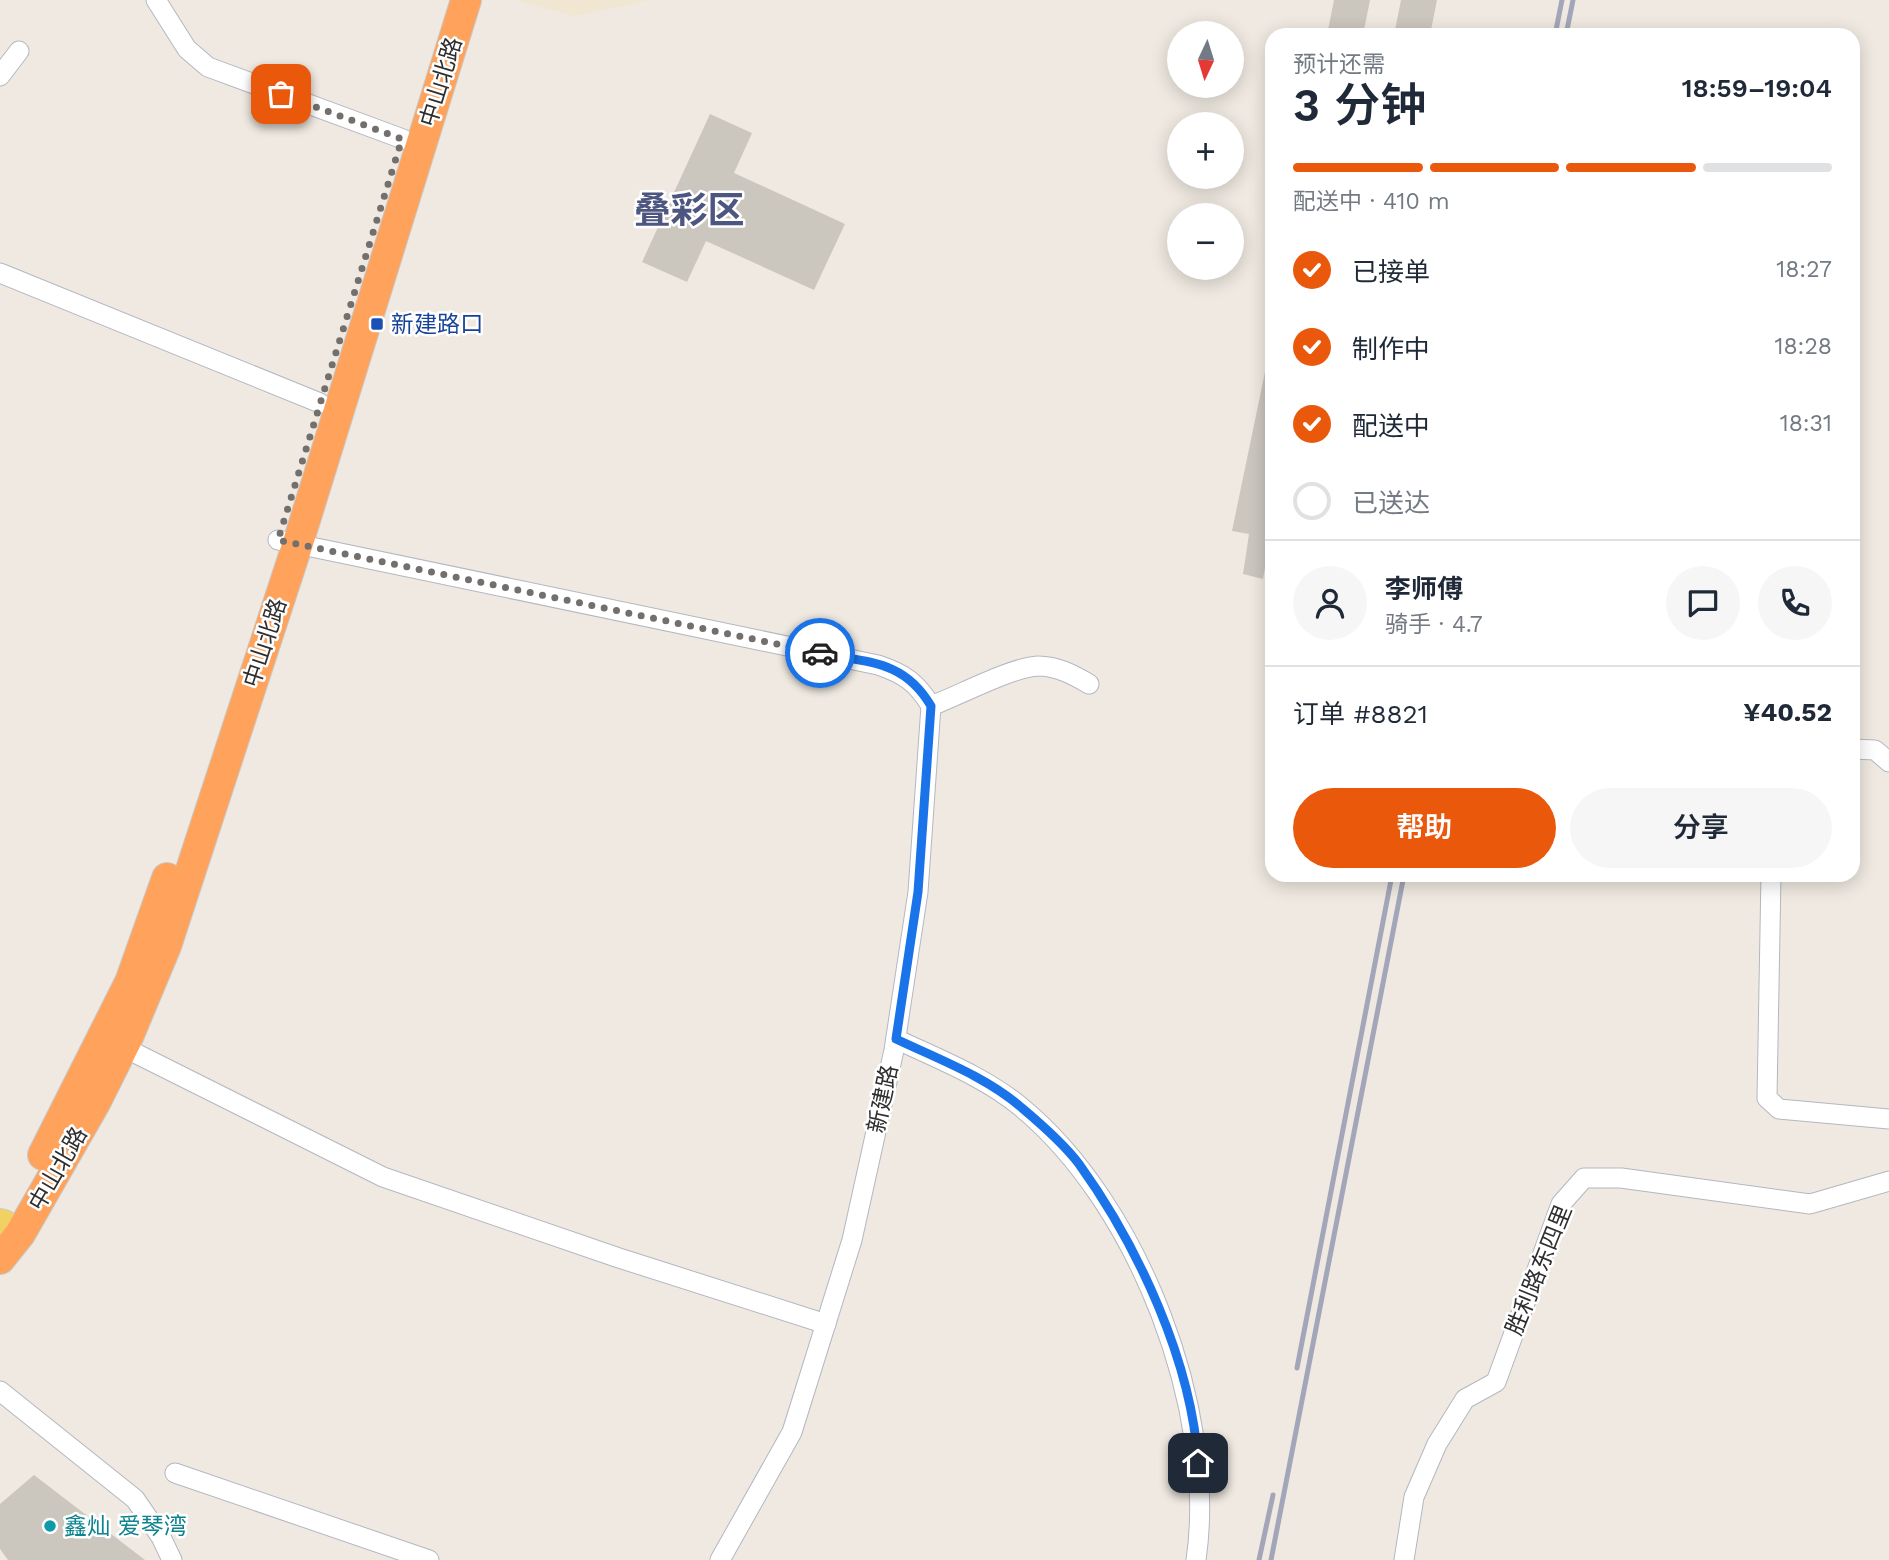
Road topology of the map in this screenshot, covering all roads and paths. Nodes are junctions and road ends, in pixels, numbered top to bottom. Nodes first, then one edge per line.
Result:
1 (156, 0) edge
2 (444, 0) edge
3 (466, 0) edge
4 (19, 51) dead end
5 (0, 76) edge
6 (402, 139) junction
7 (0, 273) edge
8 (320, 402) junction
9 (288, 543) junction
10 (1089, 684) dead end
11 (931, 706) junction
12 (1860, 749) edge
13 (1889, 762) edge
14 (1772, 882) edge
15 (896, 1039) junction
16 (123, 1047) junction
17 (1889, 1119) edge
18 (1889, 1181) edge
19 (6, 1227) edge
20 (0, 1259) edge
21 (826, 1324) junction
22 (0, 1391) edge
23 (175, 1473) dead end
24 (172, 1560) edge
25 (429, 1560) edge
26 (720, 1560) edge
27 (1196, 1560) edge
28 (1404, 1560) edge

1 - 6 street
2 - 6 highway, 中山北路
3 - 9 highway, 中山北路
4 - 5 street
6 - 8 highway, 中山北路
7 - 8 street
8 - 9 highway, 中山北路
9 - 11 street
9 - 16 highway, 中山北路
9 - 19 highway, 中山北路
10 - 11 street
11 - 15 street, 新建路
12 - 13 street
14 - 17 street
15 - 21 street, 新建路
15 - 27 street
16 - 19 highway, 中山北路
16 - 21 street
18 - 28 street, 胜利路东四里
19 - 20 highway, 中山北路
21 - 26 street, 新建路
22 - 24 street
23 - 25 street

